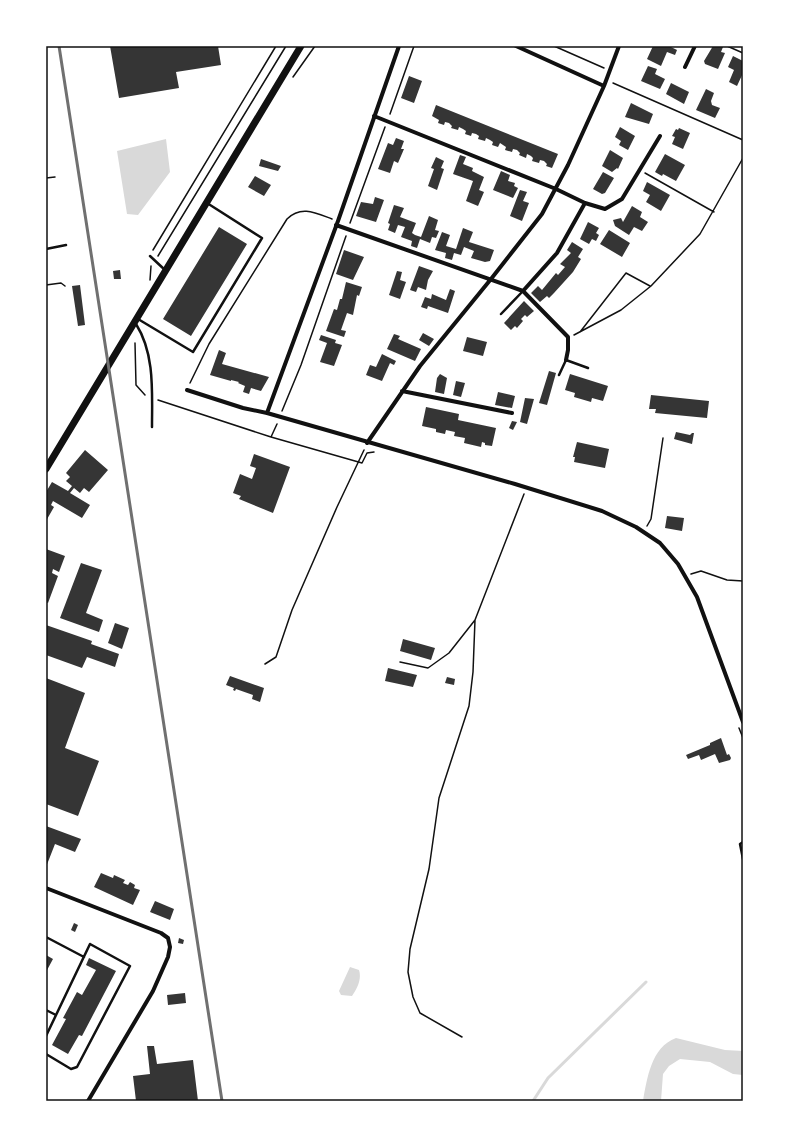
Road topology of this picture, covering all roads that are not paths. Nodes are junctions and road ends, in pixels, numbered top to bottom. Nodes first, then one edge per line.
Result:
1 (301, 46) edge
2 (399, 46) edge
3 (516, 46) edge
4 (619, 46) edge
5 (695, 46) edge
6 (685, 67) dead end
7 (604, 86) junction
8 (374, 116) junction
9 (660, 136) dead end
10 (556, 188) junction
11 (206, 203) junction
12 (585, 203) junction
13 (337, 223) junction
14 (66, 246) dead end
15 (46, 249) edge
16 (150, 256) road end
17 (165, 270) junction
18 (491, 279) junction
19 (523, 291) junction
20 (501, 314) dead end
21 (135, 320) junction
22 (566, 360) junction
23 (588, 368) dead end
24 (559, 375) dead end
25 (187, 390) road end
26 (402, 391) junction
27 (267, 413) junction
28 (512, 413) dead end
29 (152, 427) dead end
30 (368, 442) junction
31 (46, 469) edge
32 (743, 722) edge
33 (743, 842) edge
34 (743, 859) edge
35 (46, 888) edge
36 (46, 937) edge
37 (84, 957) junction
38 (46, 1010) edge
39 (56, 1015) junction
40 (46, 1036) edge
41 (46, 1054) edge
42 (88, 1101) edge

1 - 11 main road
2 - 8 street
3 - 7 street
4 - 7 street
5 - 6 street
7 - 10 street
8 - 10 street
8 - 13 street
9 - 12 street
10 - 12 street
10 - 18 street
11 - 17 main road
11 - 21 lane
12 - 19 street
13 - 18 street
13 - 27 street
14 - 15 lane
16 - 17 lane
17 - 21 main road
18 - 19 street
18 - 26 street
19 - 20 lane
19 - 22 street
21 - 29 lane
21 - 31 main road
22 - 23 lane
22 - 24 lane
25 - 27 street
26 - 28 street
26 - 30 street
27 - 30 street
30 - 32 street
33 - 34 lane
35 - 42 street
36 - 37 lane
37 - 39 lane
37 - 41 lane
38 - 39 lane
39 - 40 lane

